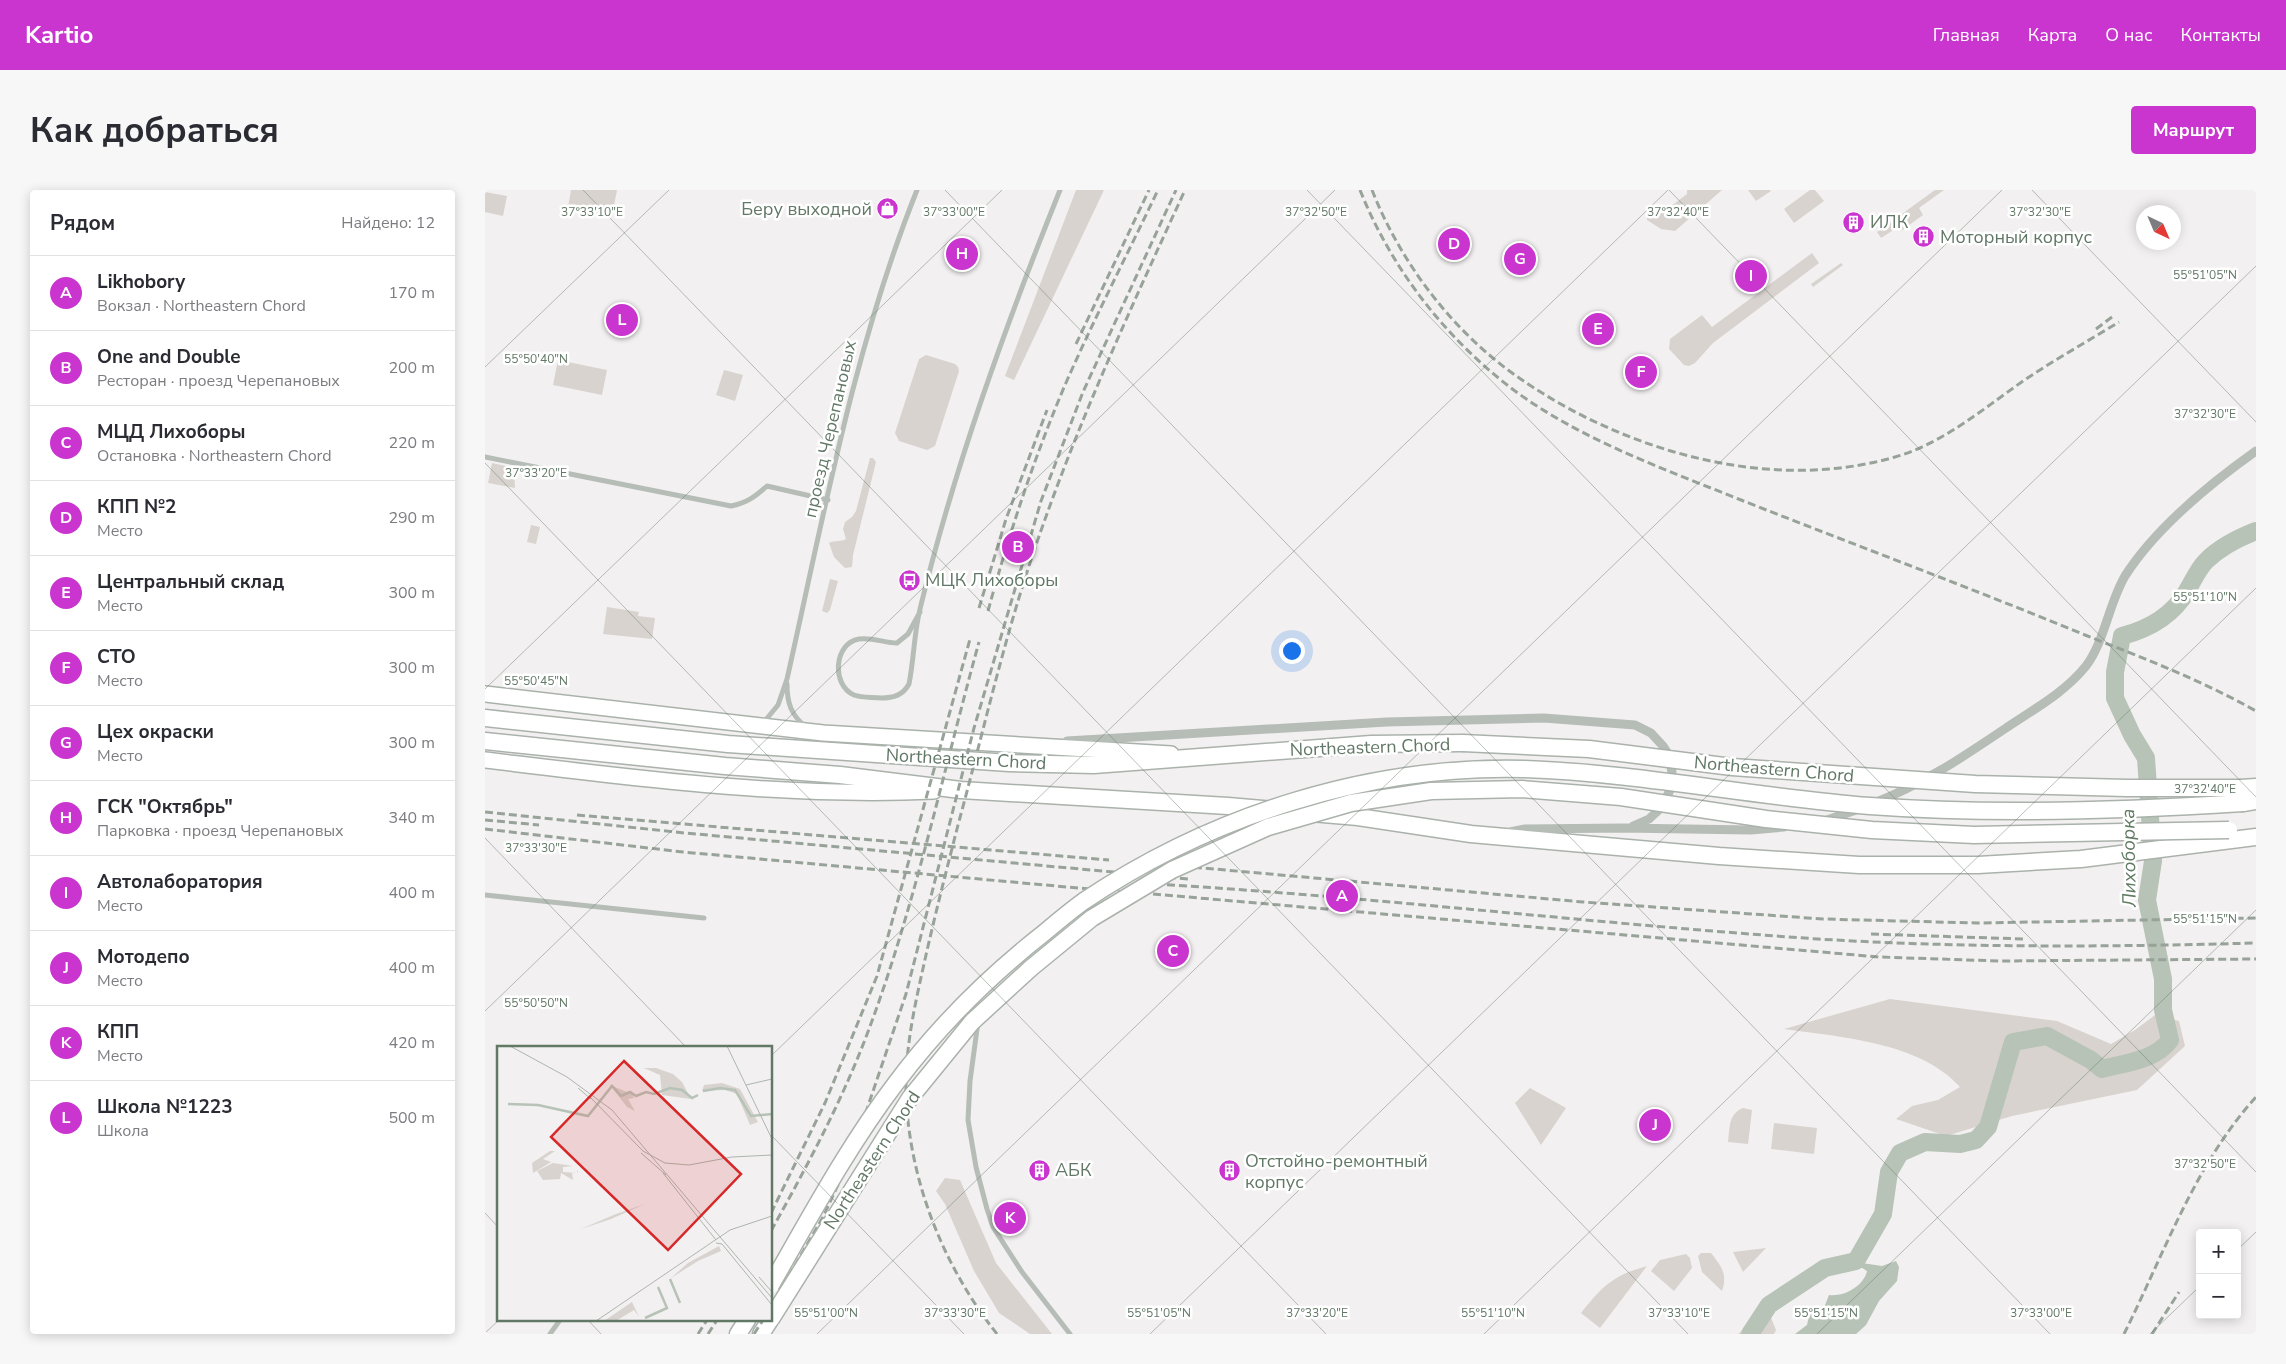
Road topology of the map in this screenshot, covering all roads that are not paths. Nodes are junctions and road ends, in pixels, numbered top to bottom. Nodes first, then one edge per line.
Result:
1 (917, 190) edge
2 (1060, 190) edge
3 (2256, 451) edge
4 (485, 457) edge
5 (828, 500) junction
6 (919, 612) junction
7 (787, 679) junction
8 (485, 694) edge
9 (485, 718) edge
10 (751, 725) junction
11 (823, 733) junction
12 (485, 741) edge
13 (1005, 744) junction
14 (1212, 757) junction
15 (485, 760) edge
16 (961, 790) junction
17 (2249, 795) edge
18 (1623, 828) junction
19 (2256, 828) edge
20 (2229, 835) junction
21 (1491, 836) junction
22 (2256, 837) edge
23 (485, 895) edge
24 (703, 918) dead end
25 (983, 987) dead end
26 (982, 997) dead end
27 (981, 1006) dead end
28 (773, 1282) edge
29 (773, 1317) edge
30 (558, 1322) edge
31 (746, 1322) edge
32 (770, 1322) edge
33 (550, 1334) edge
34 (738, 1334) edge
35 (761, 1334) edge
36 (1070, 1334) edge

1 - 5 street, проезд Черепановых
2 - 6 street
3 - 18 street
4 - 5 street
5 - 7 street, проезд Черепановых
6 - 6 street
7 - 10 street, проезд Черепановых
7 - 11 street, проезд Черепановых
8 - 10 main road
9 - 14 main road, Northeastern Chord
10 - 11 main road
11 - 13 main road
12 - 16 main road, Northeastern Chord
13 - 14 main road
13 - 18 street
14 - 17 main road, Northeastern Chord, bridge
15 - 16 main road
16 - 21 main road, Northeastern Chord
17 - 28 main road, Northeastern Chord, bridge
18 - 21 street
19 - 20 main road, Northeastern Chord
20 - 21 main road, Northeastern Chord
20 - 22 main road, Northeastern Chord
20 - 29 main road, Northeastern Chord, bridge
23 - 24 street
25 - 26 street
27 - 36 street
30 - 33 street
31 - 34 main road
32 - 35 main road, Northeastern Chord

